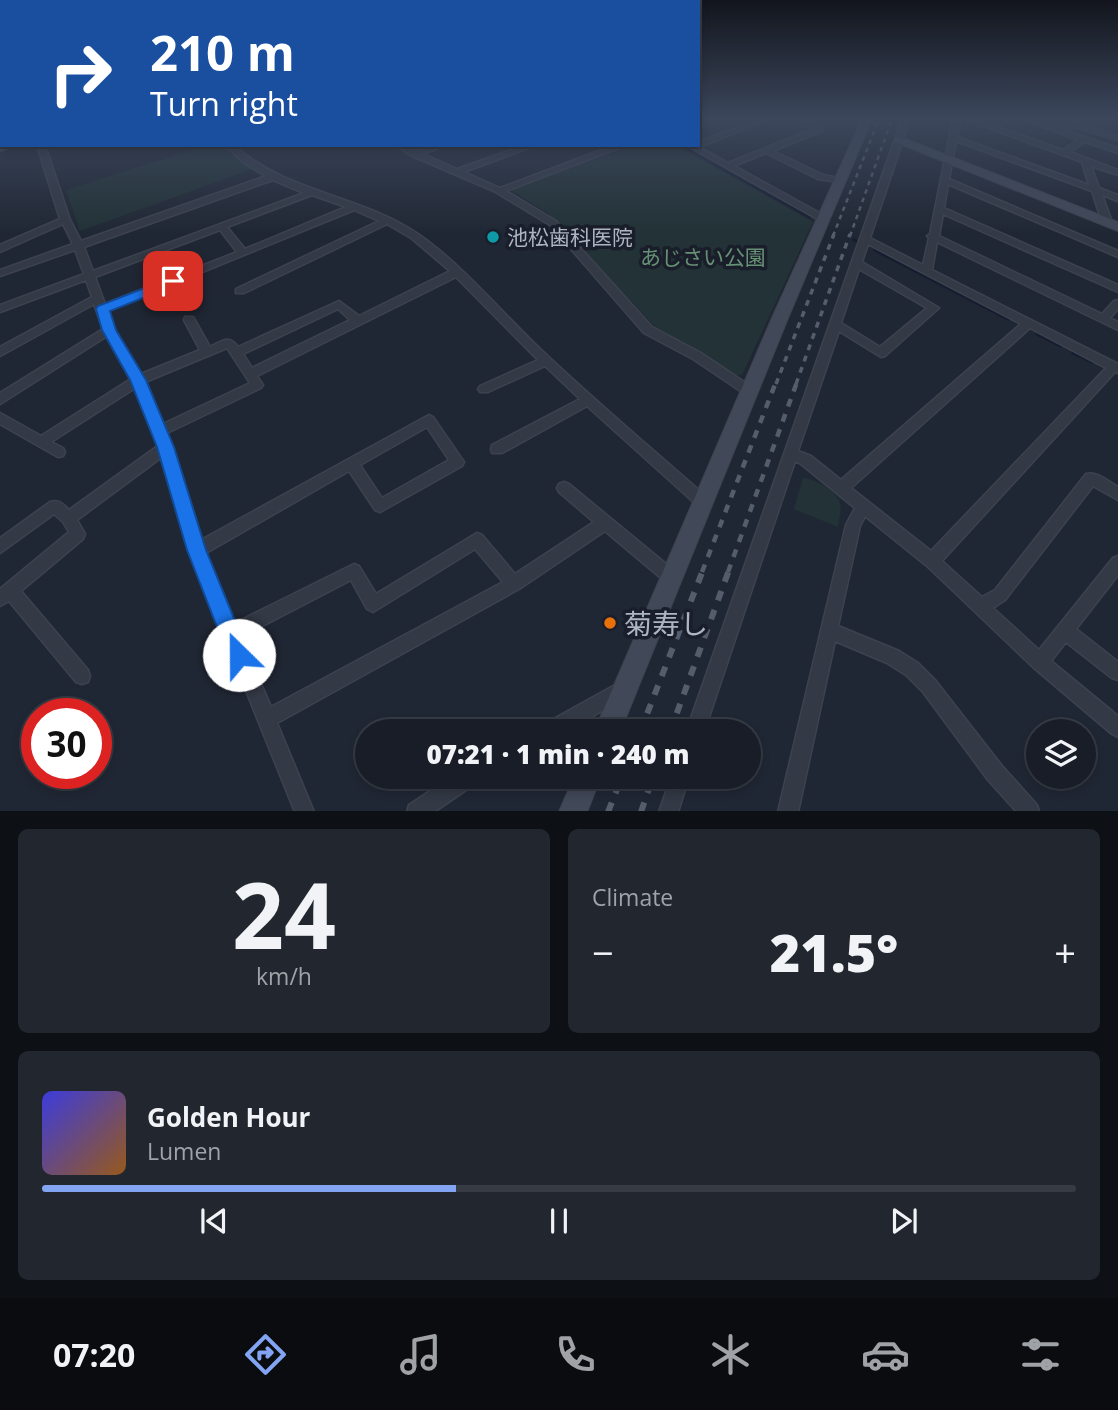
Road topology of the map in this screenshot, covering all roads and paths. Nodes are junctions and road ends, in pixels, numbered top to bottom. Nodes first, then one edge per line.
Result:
1 (45, 157) edge
2 (240, 157) edge
3 (422, 157) edge
4 (498, 157) edge
5 (590, 157) edge
6 (713, 157) edge
7 (752, 157) edge
8 (779, 157) edge
9 (849, 157) edge
10 (893, 157) edge
11 (941, 157) edge
12 (950, 157) edge
13 (1006, 157) edge
14 (1074, 157) edge
15 (949, 160) junction
16 (1085, 161) junction
17 (728, 166) junction
18 (457, 171) junction
19 (1118, 173) edge
20 (275, 177) junction
21 (944, 180) junction
22 (841, 181) junction
23 (1095, 189) junction
24 (501, 190) junction
25 (313, 192) junction
26 (1118, 198) edge
27 (354, 207) junction
28 (938, 209) junction
29 (824, 219) junction
30 (65, 220) junction
31 (386, 221) junction
32 (1113, 224) edge
33 (221, 225) junction
34 (933, 236) junction
35 (866, 240) junction
36 (79, 247) junction
37 (0, 248) edge
38 (243, 253) junction
39 (1118, 254) edge
40 (858, 264) junction
41 (927, 271) junction
42 (455, 272) junction
43 (0, 273) edge
44 (88, 276) junction
45 (1118, 289) edge
46 (240, 291) dead end
47 (101, 303) junction
48 (1118, 303) edge
49 (0, 309) edge
50 (1103, 318) junction
51 (189, 320) dead end
52 (358, 321) junction
53 (1028, 323) junction
54 (837, 325) junction
55 (1118, 326) edge
56 (109, 330) junction
57 (0, 352) edge
58 (207, 352) junction
59 (236, 354) junction
60 (546, 361) junction
61 (1116, 368) edge
62 (250, 374) junction
63 (138, 380) junction
64 (484, 389) dead end
65 (749, 391) junction
66 (0, 399) edge
67 (589, 400) junction
68 (0, 418) edge
69 (159, 431) junction
70 (41, 442) junction
71 (166, 447) junction
72 (497, 449) dead end
73 (58, 452) dead end
74 (791, 453) junction
75 (352, 465) junction
76 (842, 487) junction
77 (564, 488) dead end
78 (1118, 494) edge
79 (704, 503) junction
80 (864, 505) junction
81 (68, 518) junction
82 (604, 524) junction
83 (0, 546) edge
84 (197, 550) junction
85 (932, 561) junction
86 (1115, 573) edge
87 (673, 578) junction
88 (514, 584) junction
89 (5, 595) edge
90 (982, 606) junction
91 (828, 630) junction
92 (1066, 632) junction
93 (229, 634) junction
94 (1040, 662) junction
95 (1118, 672) edge
96 (82, 676) dead end
97 (626, 688) junction
98 (267, 719) junction
99 (570, 719) edge
100 (613, 719) edge
101 (699, 719) edge
102 (1118, 728) edge
103 (450, 789) edge
104 (583, 789) edge
105 (676, 789) edge
106 (305, 811) edge
107 (416, 811) edge
108 (573, 811) edge
109 (668, 811) edge
110 (788, 811) edge
111 (1030, 811) edge

1 - 30 street
2 - 20 street
3 - 18 street
4 - 18 street
5 - 24 street
6 - 17 street
7 - 17 street
8 - 22 street
9 - 22 street
10 - 35 street
11 - 15 street
12 - 15 street
13 - 23 street
14 - 16 street
15 - 21 street
15 - 32 street
16 - 19 street
16 - 23 street
17 - 29 street
18 - 24 street
20 - 25 street
20 - 36 street
21 - 28 street
21 - 39 street
22 - 29 street
23 - 26 street
23 - 32 street
24 - 65 street
25 - 27 street
25 - 33 street
27 - 31 street
27 - 38 street
28 - 34 street
28 - 45 street
29 - 65 street
30 - 36 street
30 - 37 street
31 - 42 street
31 - 46 street
33 - 38 street
33 - 44 street
34 - 41 street
34 - 50 street
35 - 40 street
35 - 41 street
36 - 43 street
36 - 44 street
38 - 47 street
40 - 54 street
40 - 54 street
41 - 53 street
42 - 52 street
42 - 60 street
44 - 47 street
44 - 49 street
47 - 56 street
47 - 57 street
48 - 50 street
50 - 55 street
51 - 58 street
52 - 59 street
52 - 62 street
53 - 61 street
53 - 76 street
54 - 74 street
56 - 63 street
56 - 66 street
58 - 59 street
58 - 63 street
59 - 62 street
60 - 64 street
60 - 67 street
61 - 85 street
62 - 69 street
63 - 69 street
63 - 70 street
65 - 79 street
67 - 72 street
67 - 79 street
68 - 70 street
69 - 71 street
70 - 73 street
71 - 81 street
71 - 84 street
74 - 76 street
74 - 101 street
75 - 75 street
75 - 84 street
76 - 80 street
77 - 82 street
78 - 90 street
79 - 87 street
80 - 85 street
80 - 91 street
81 - 83 street
81 - 89 street
82 - 87 street
82 - 88 street
84 - 93 street
85 - 90 street
86 - 92 street
87 - 97 street
88 - 93 street
88 - 98 street
89 - 96 street
90 - 94 street
91 - 110 street
91 - 111 street
92 - 94 street
92 - 95 street
93 - 98 street
94 - 102 street
97 - 99 street
97 - 100 street
98 - 106 street
103 - 107 street
104 - 108 street
105 - 109 street

